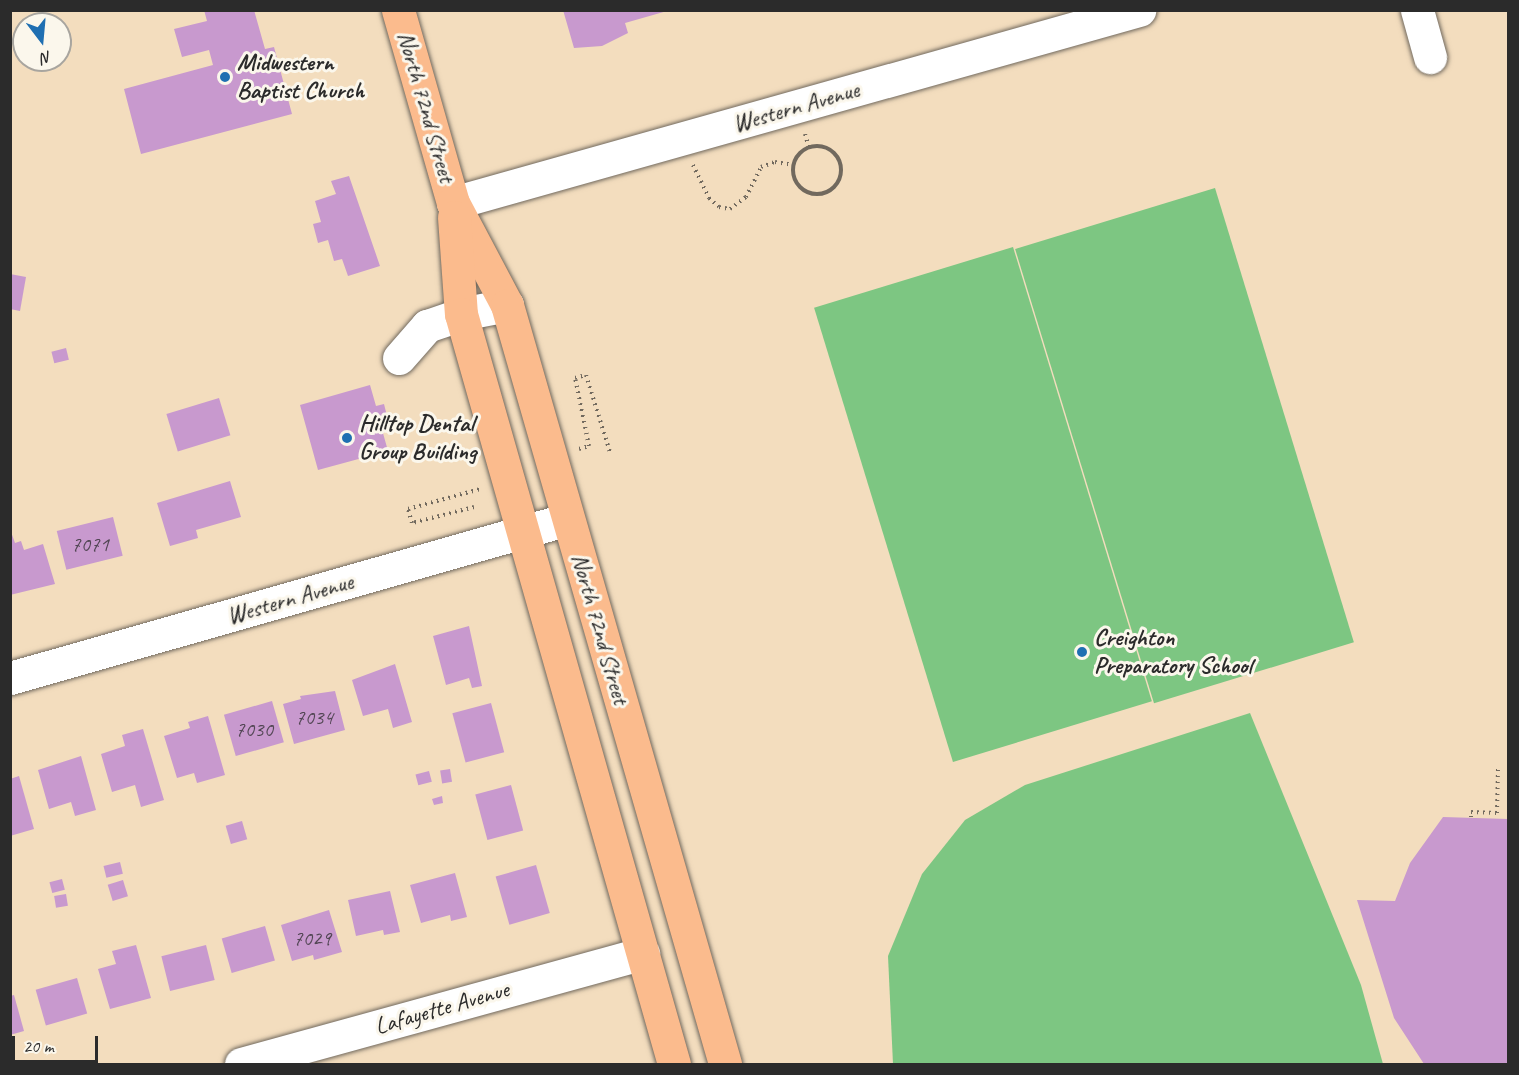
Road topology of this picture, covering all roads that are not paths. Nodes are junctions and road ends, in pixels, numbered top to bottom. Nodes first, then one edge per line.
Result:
1 (398, 10) edge
2 (1139, 10) edge
3 (1417, 10) edge
4 (1430, 57) dead end
5 (453, 203) junction
6 (507, 305) junction
7 (460, 314) junction
8 (399, 358) dead end
9 (568, 519) junction
10 (523, 533) junction
11 (10, 678) edge
12 (643, 953) junction
13 (241, 1065) edge
14 (674, 1065) edge
15 (725, 1065) edge

1 - 5 main road, North 72nd Street
2 - 5 street, Western Avenue
3 - 4 street
5 - 6 main road, North 72nd Street
5 - 7 main road, North 72nd Street
6 - 7 street
6 - 9 main road, North 72nd Street
7 - 8 street
7 - 10 main road, North 72nd Street
9 - 10 street, Western Avenue
9 - 15 main road, North 72nd Street
10 - 11 street, Western Avenue
10 - 12 main road, North 72nd Street
12 - 13 street, Lafayette Avenue
12 - 14 main road, North 72nd Street

